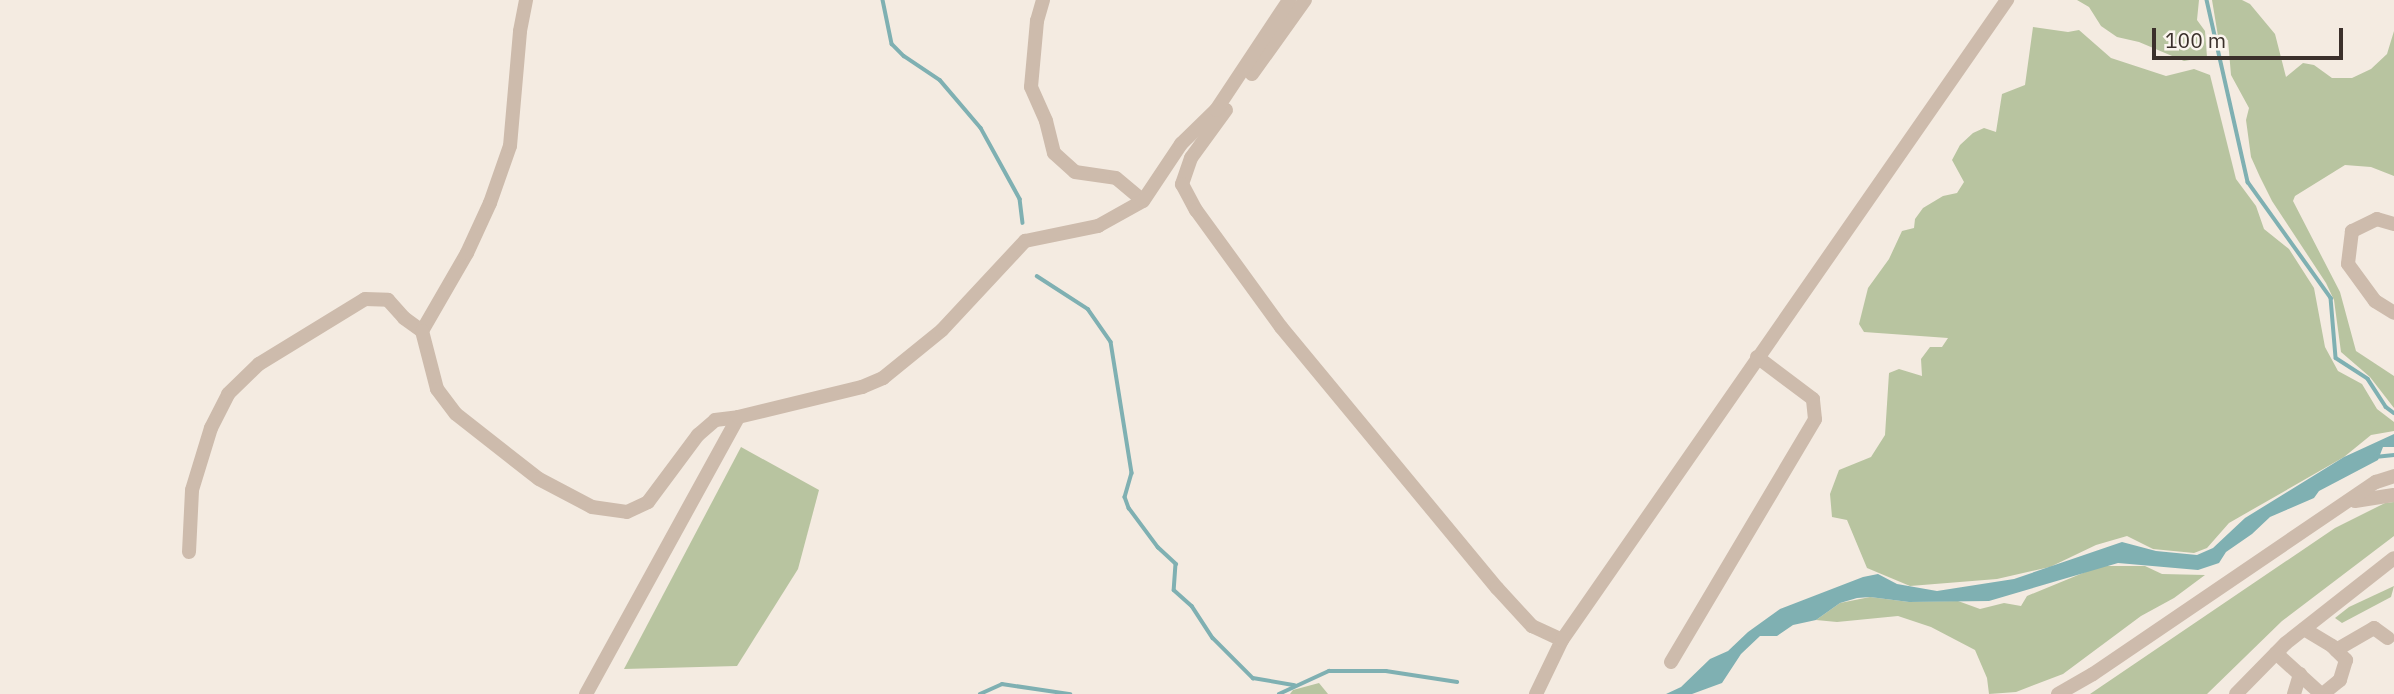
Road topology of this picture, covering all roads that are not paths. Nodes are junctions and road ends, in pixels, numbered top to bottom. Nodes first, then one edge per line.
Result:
1 (526, 0) edge
2 (1043, 0) edge
3 (1289, 0) edge
4 (1306, 0) edge
5 (2007, 0) edge
6 (1143, 201) junction
7 (2394, 223) edge
8 (2394, 313) edge
9 (422, 331) junction
10 (1757, 357) junction
11 (738, 417) junction
12 (2394, 476) edge
13 (2394, 495) edge
14 (2347, 503) junction
15 (189, 552) dead end
16 (2394, 558) edge
17 (2386, 569) edge
18 (2304, 629) junction
19 (2388, 638) dead end
20 (1562, 640) junction
21 (2336, 650) junction
22 (2276, 653) junction
23 (1671, 662) dead end
24 (2300, 674) junction
25 (586, 694) edge
26 (1536, 694) edge
27 (2058, 694) edge
28 (2236, 694) edge
29 (2294, 694) edge
30 (2322, 694) edge

1 - 9 street
2 - 6 street
3 - 6 street
4 - 20 street
5 - 10 street
6 - 11 street
7 - 8 street
9 - 11 street
9 - 15 street
10 - 20 street
10 - 23 street
11 - 25 street
12 - 14 street
13 - 14 street
14 - 27 street
16 - 17 street
17 - 18 street
18 - 21 street
18 - 22 street
19 - 21 street
20 - 26 street
21 - 30 street
22 - 24 street
22 - 28 street
24 - 29 street
24 - 30 street

